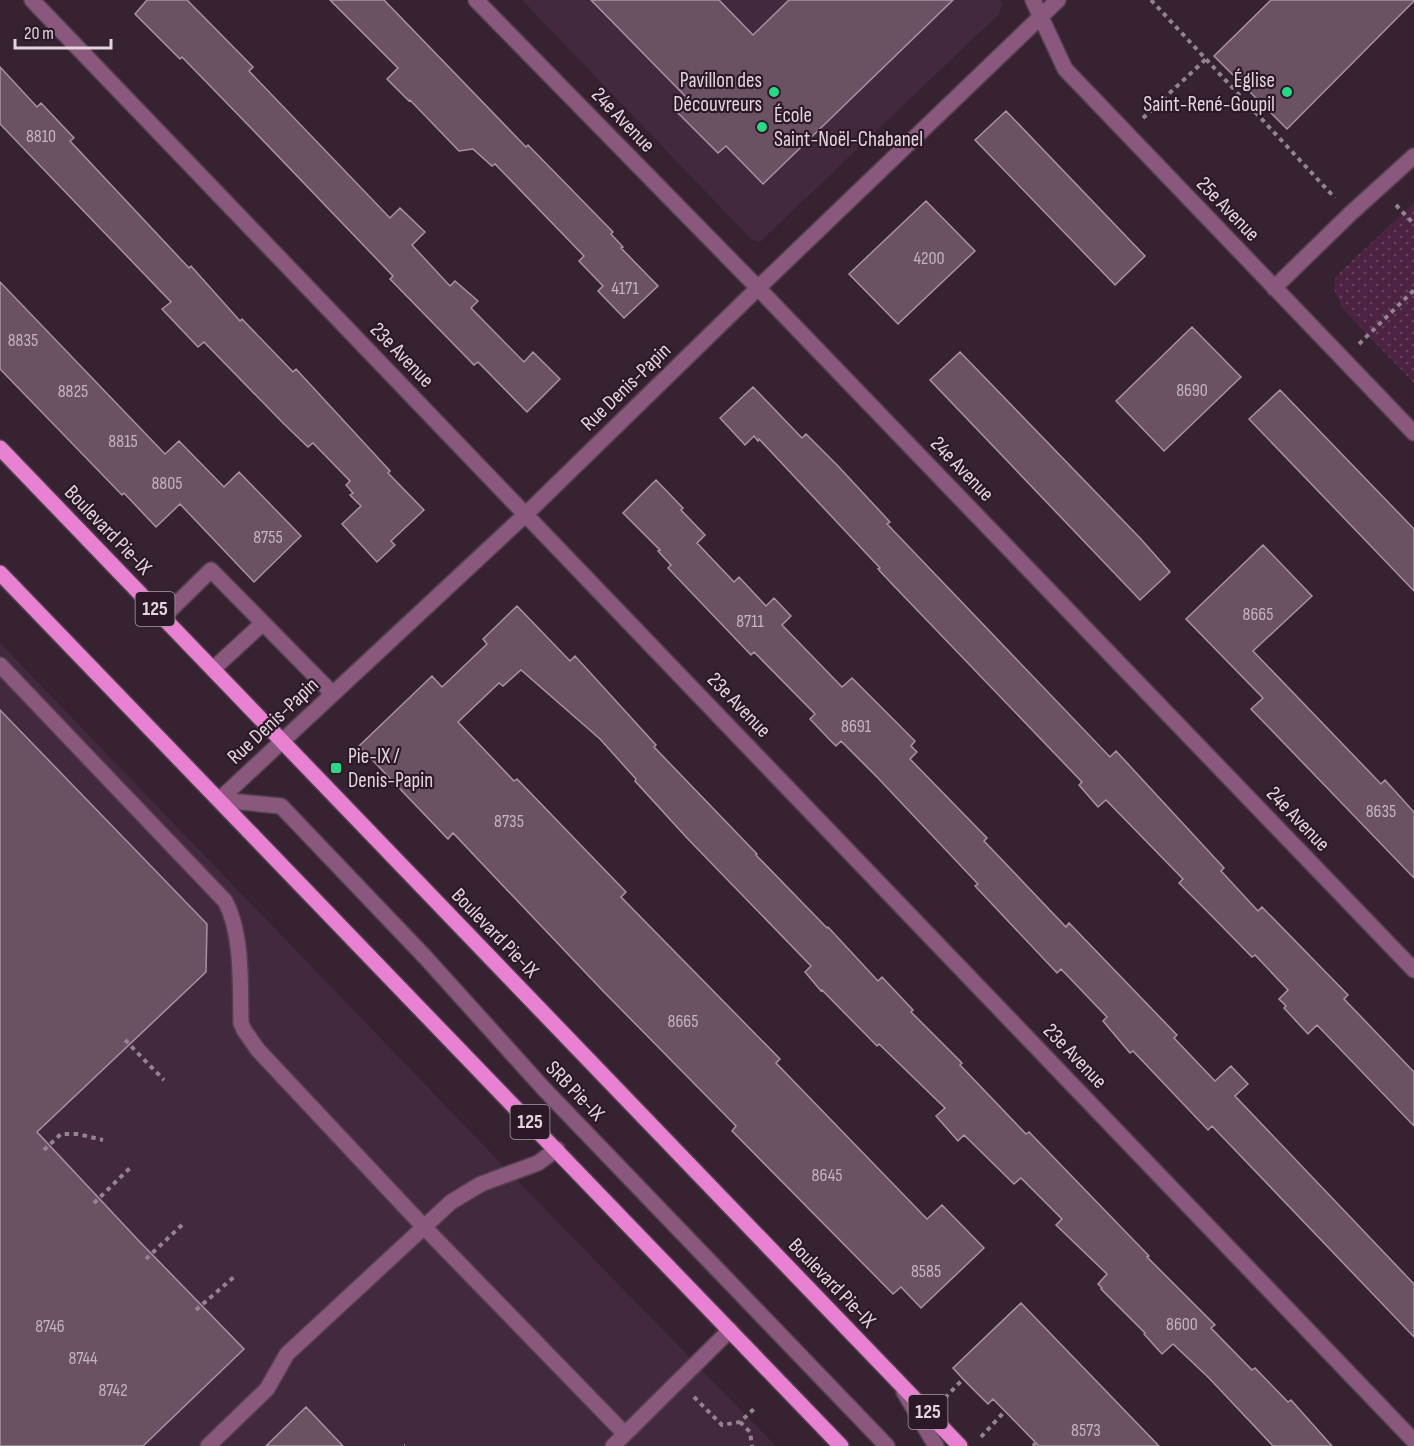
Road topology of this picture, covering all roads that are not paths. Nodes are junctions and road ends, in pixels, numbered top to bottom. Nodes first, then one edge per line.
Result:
1 (32, 0) edge
2 (476, 0) edge
3 (1033, 0) edge
4 (1058, 0) edge
5 (1041, 18) junction
6 (1414, 156) edge
7 (758, 288) junction
8 (1274, 288) junction
9 (1414, 433) edge
10 (0, 448) edge
11 (0, 454) edge
12 (28, 477) junction
13 (526, 514) junction
14 (3, 581) edge
15 (163, 617) junction
16 (263, 623) junction
17 (0, 664) edge
18 (213, 669) junction
19 (333, 694) junction
20 (282, 741) junction
21 (219, 800) junction
22 (1414, 970) edge
23 (557, 1149) junction
24 (424, 1227) junction
25 (730, 1330) junction
26 (895, 1379) junction
27 (625, 1434) junction
28 (1414, 1441) edge
29 (208, 1446) edge
30 (613, 1446) edge
31 (841, 1446) edge
32 (887, 1446) edge
33 (936, 1446) edge
34 (960, 1446) edge

1 - 13 street, 23e Avenue
2 - 7 street, 24e Avenue
3 - 5 street, 25e Avenue
4 - 5 street, Rue Denis-Papin
5 - 7 street, Rue Denis-Papin
5 - 8 street, 25e Avenue
6 - 8 street
7 - 13 street, Rue Denis-Papin
7 - 22 street, 24e Avenue
8 - 9 street, 25e Avenue
10 - 12 main road, Boulevard Pie-IX / 125
11 - 12 street
12 - 15 main road, Boulevard Pie-IX / 125
13 - 19 street, Rue Denis-Papin
13 - 28 street, 23e Avenue
14 - 21 main road, 125
15 - 16 street
15 - 18 main road, Boulevard Pie-IX / 125
16 - 18 street
16 - 19 street
17 - 24 street
18 - 20 main road, Boulevard Pie-IX / 125
19 - 20 street, Rue Denis-Papin
20 - 21 street, Rue Denis-Papin
20 - 26 main road, Boulevard Pie-IX / 125
21 - 23 main road, 125
21 - 32 street, SRB Pie-IX
23 - 24 street
23 - 25 main road, 125
24 - 27 street
24 - 29 street
25 - 27 street
25 - 31 main road, 125
26 - 33 street
26 - 34 main road, Boulevard Pie-IX / 125
27 - 30 street

